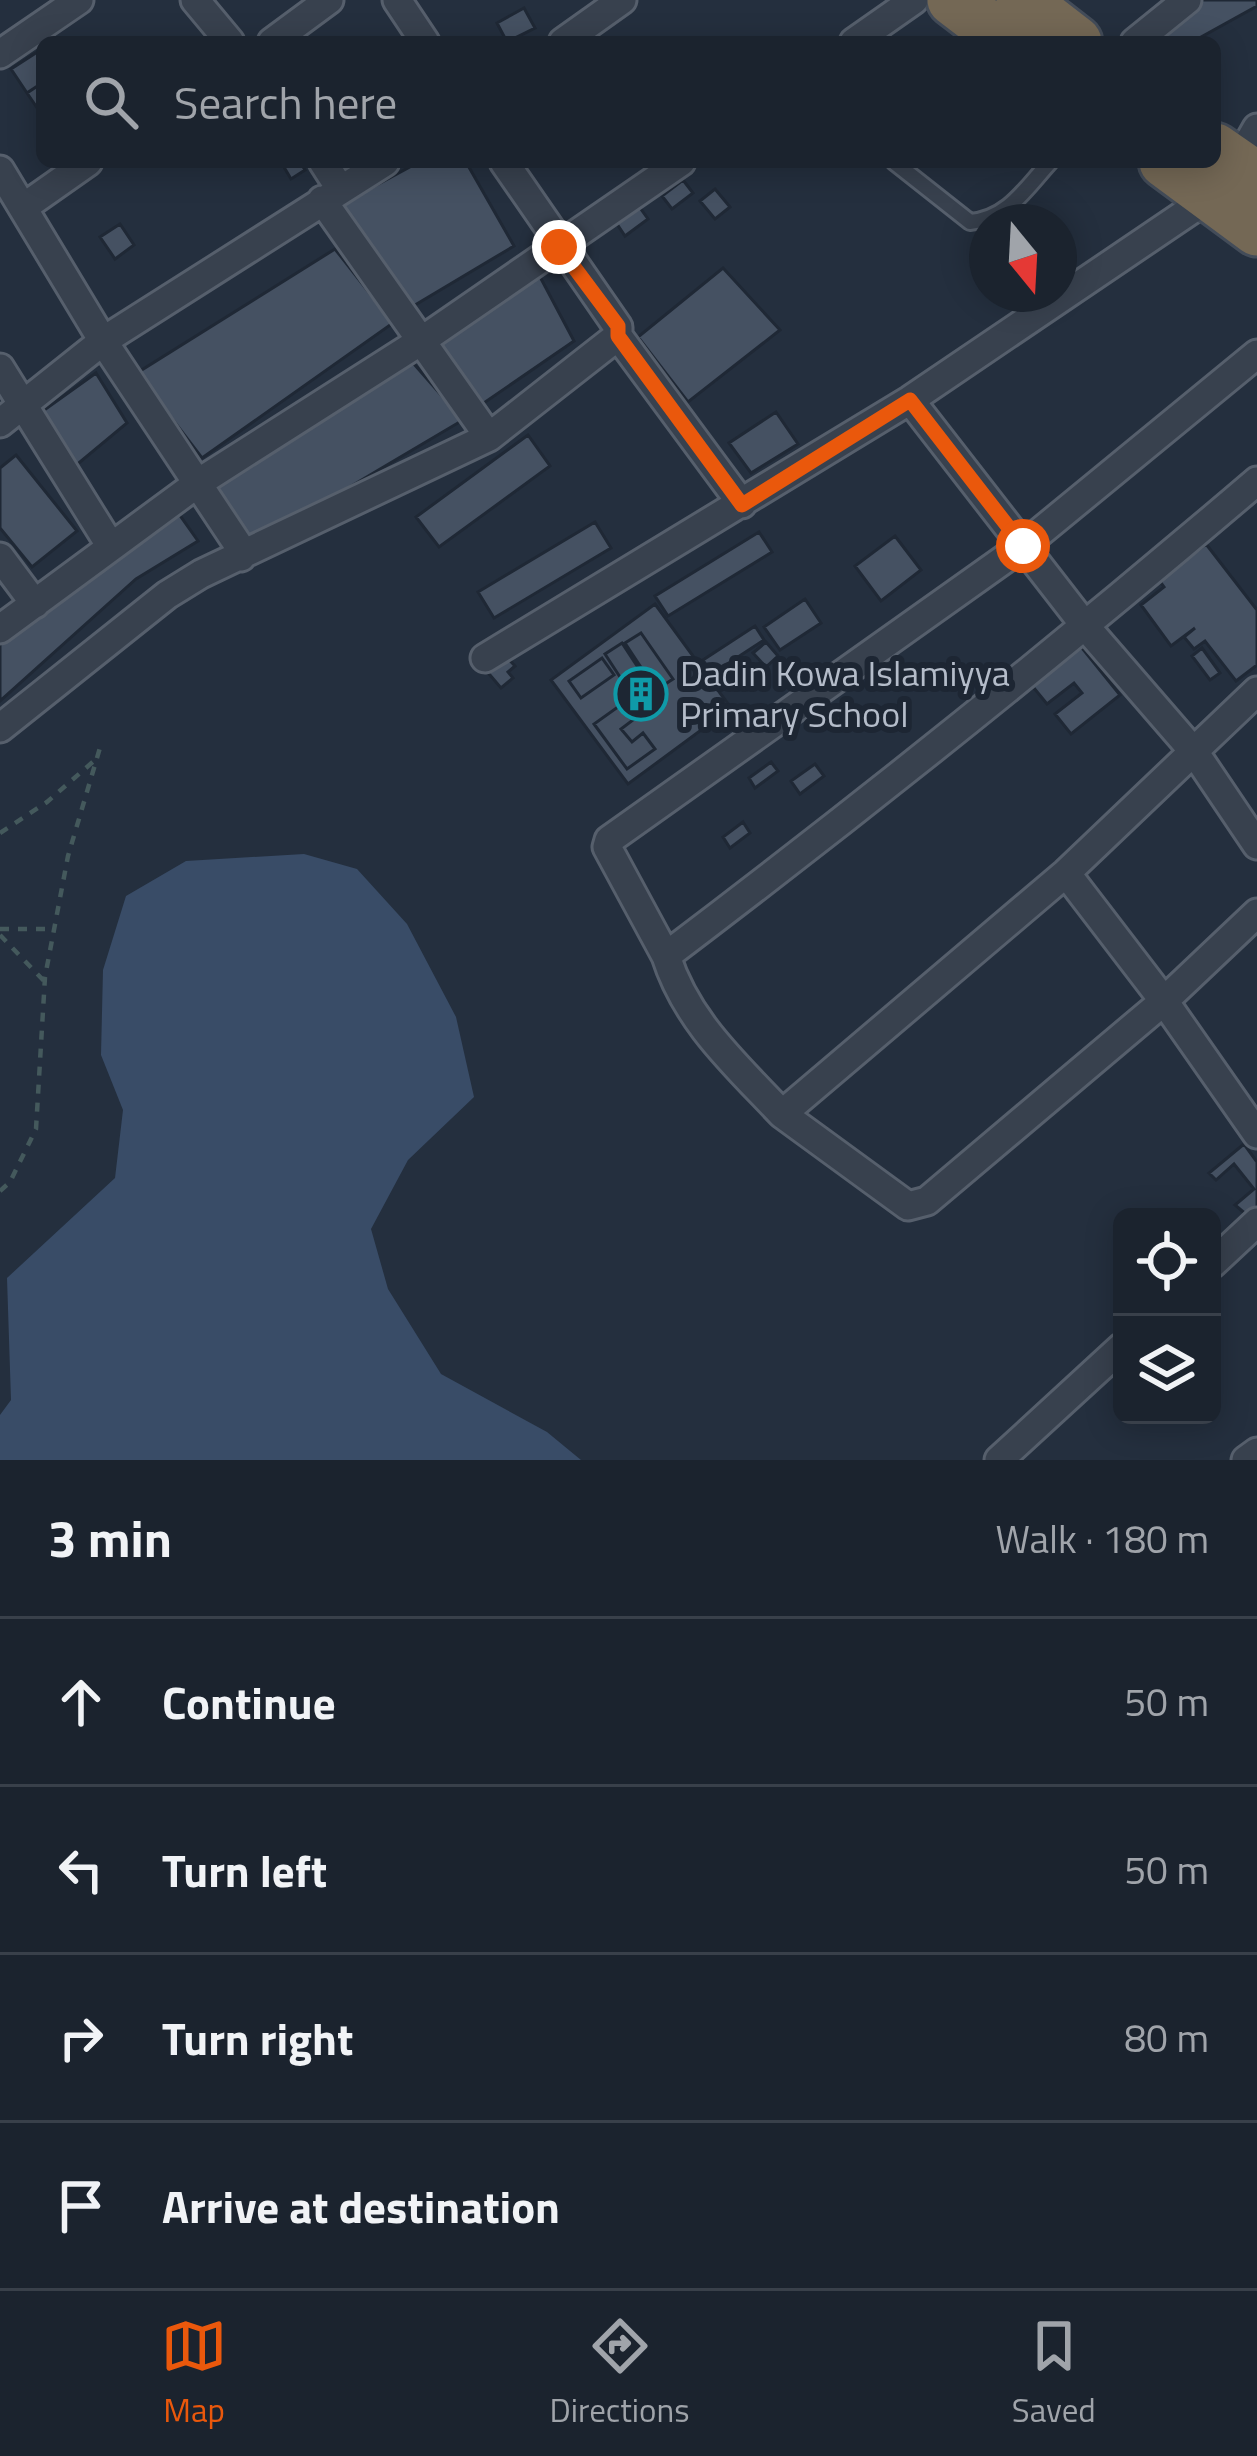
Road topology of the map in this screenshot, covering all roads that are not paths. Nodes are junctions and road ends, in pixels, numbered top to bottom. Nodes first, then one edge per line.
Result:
1 (79, 0) edge
2 (194, 0) edge
3 (329, 0) edge
4 (398, 0) edge
5 (622, 0) edge
6 (914, 0) edge
7 (953, 0) edge
8 (1187, 0) edge
9 (1039, 19) edge
10 (225, 36) edge
11 (280, 36) edge
12 (421, 36) edge
13 (571, 36) edge
14 (863, 36) edge
15 (1142, 36) edge
16 (0, 54) edge
17 (1235, 163) edge
18 (79, 168) edge
19 (324, 168) edge
20 (375, 168) edge
21 (508, 168) edge
22 (672, 168) edge
23 (902, 168) edge
24 (1045, 168) edge
25 (0, 170) edge
26 (331, 195) junction
27 (24, 207) junction
28 (1257, 230) edge
29 (559, 247) junction
30 (618, 336) junction
31 (424, 339) junction
32 (103, 341) junction
33 (1257, 354) edge
34 (0, 368) edge
35 (910, 400) junction
36 (25, 405) junction
37 (0, 422) edge
38 (490, 437) junction
39 (1257, 481) edge
40 (198, 483) junction
41 (742, 505) junction
42 (110, 545) junction
43 (1023, 546) junction
44 (0, 557) edge
45 (242, 557) junction
46 (35, 604) junction
47 (1086, 627) junction
48 (0, 629) edge
49 (485, 658) dead end
50 (1257, 691) edge
51 (0, 728) edge
52 (1195, 753) junction
53 (1257, 844) edge
54 (1066, 873) junction
55 (1257, 913) edge
56 (666, 956) junction
57 (1164, 1000) junction
58 (782, 1114) junction
59 (1257, 1135) edge
60 (1257, 1222) edge
61 (1221, 1256) edge
62 (1113, 1355) edge
63 (1257, 1453) edge
64 (999, 1460) edge
65 (1246, 1460) edge

1 - 16 street
2 - 10 street
3 - 11 street
4 - 12 street
5 - 13 street
6 - 14 street
7 - 9 highway
8 - 15 street
17 - 28 highway
17 - 35 street
18 - 27 street
19 - 26 street
20 - 26 street
21 - 29 street
22 - 29 street
23 - 24 lane
25 - 27 street
26 - 31 street
26 - 32 street
27 - 32 street
29 - 30 street
29 - 31 street
30 - 38 street
30 - 41 street
31 - 38 street
31 - 40 street
32 - 36 street
32 - 40 street
33 - 43 street
34 - 36 street
35 - 41 street
35 - 43 street
36 - 37 street
36 - 42 street
38 - 45 street
39 - 47 street
40 - 42 street
40 - 45 street
41 - 49 street
42 - 46 street
43 - 47 street
43 - 56 street
44 - 46 street
45 - 51 street
46 - 48 street
47 - 52 street
47 - 56 street
50 - 52 street
52 - 53 street
52 - 54 street
54 - 57 street
54 - 58 street
55 - 57 street
56 - 58 street
57 - 58 street
57 - 59 street
60 - 61 street
62 - 64 street
63 - 65 street

